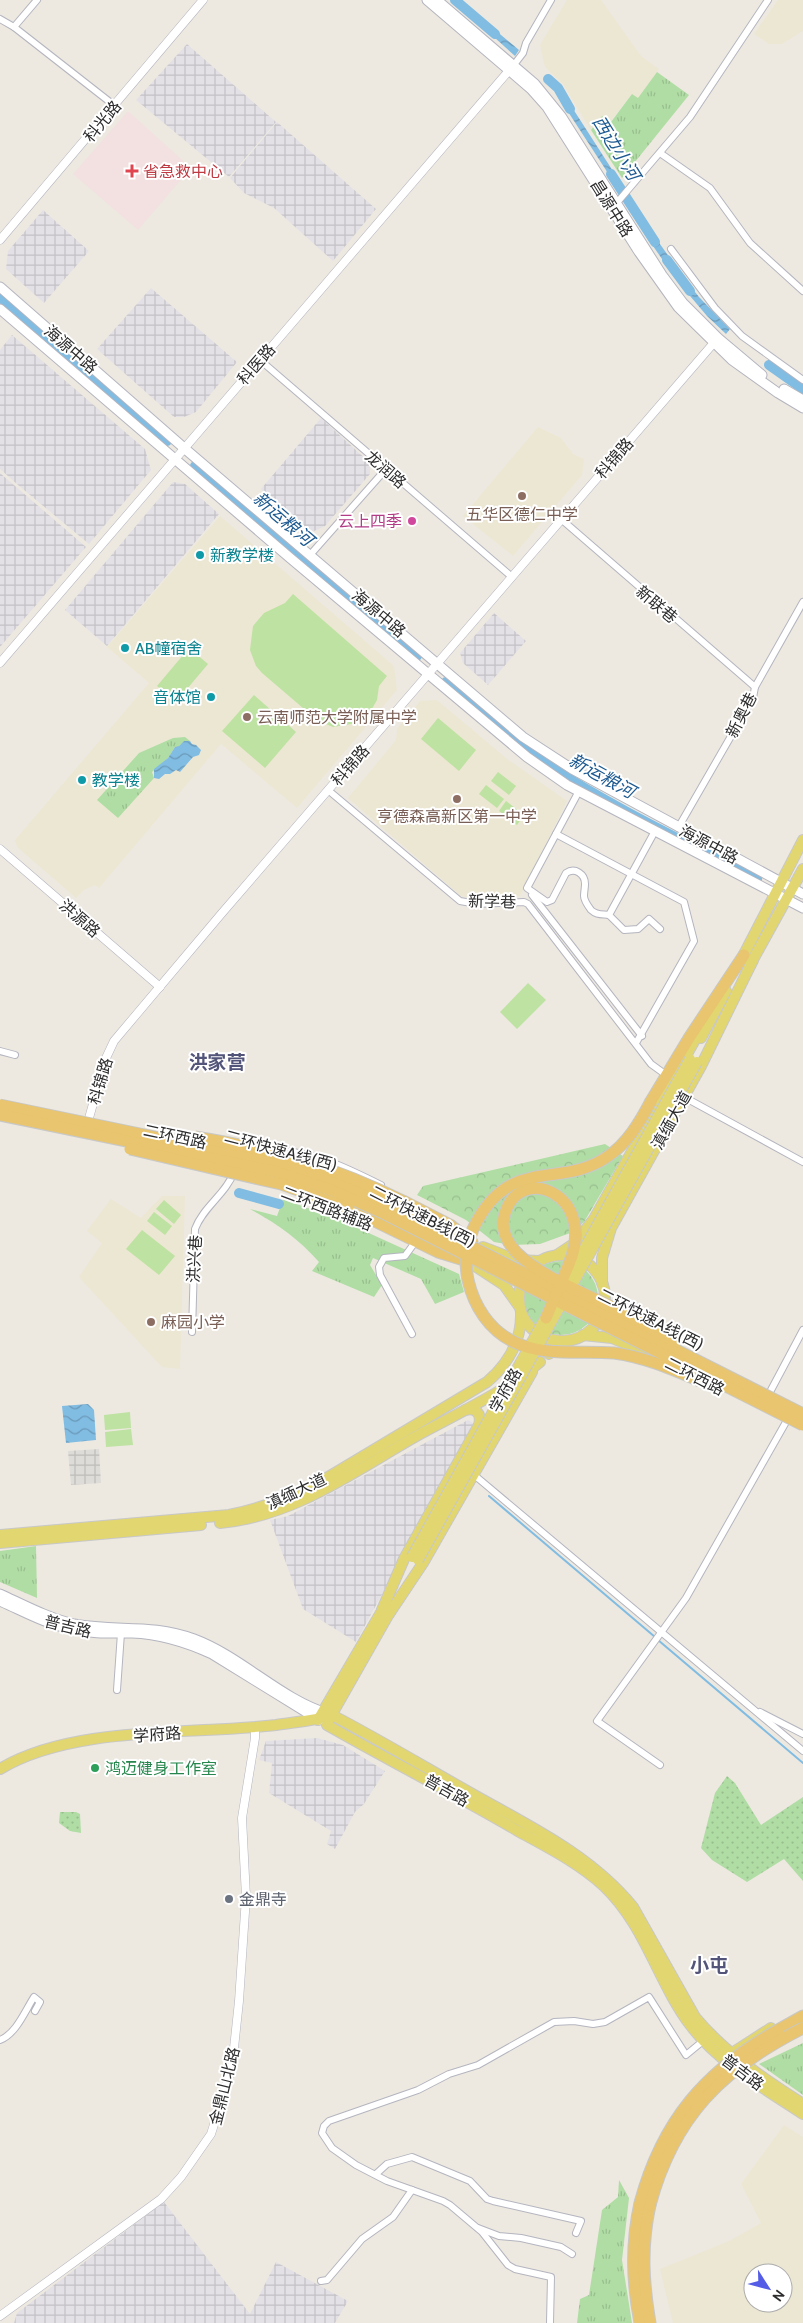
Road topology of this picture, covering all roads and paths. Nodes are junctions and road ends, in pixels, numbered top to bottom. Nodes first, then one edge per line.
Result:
1 (37, 0) edge
2 (203, 0) edge
3 (427, 0) edge
4 (437, 0) edge
5 (551, 0) edge
6 (768, 0) edge
7 (0, 19) edge
8 (14, 27) junction
9 (511, 68) junction
10 (115, 106) junction
11 (660, 153) junction
12 (614, 205) junction
13 (0, 240) edge
14 (671, 250) dead end
15 (0, 287) edge
16 (803, 290) edge
17 (0, 309) edge
18 (716, 341) junction
19 (260, 360) junction
20 (803, 380) edge
21 (803, 400) edge
22 (803, 408) edge
23 (184, 448) junction
24 (175, 459) junction
25 (386, 469) junction
26 (561, 519) junction
27 (310, 555) junction
28 (512, 577) junction
29 (803, 602) edge
30 (0, 663) edge
31 (437, 663) junction
32 (428, 675) junction
33 (755, 687) junction
34 (328, 790) junction
35 (579, 791) junction
36 (678, 828) junction
37 (655, 831) junction
38 (556, 834) junction
39 (803, 840) edge
40 (0, 849) edge
41 (803, 869) edge
42 (632, 874) junction
43 (782, 883) junction
44 (793, 889) junction
45 (532, 894) junction
46 (776, 894) junction
47 (803, 894) edge
48 (787, 900) junction
49 (528, 904) junction
50 (803, 908) edge
51 (609, 915) junction
52 (660, 929) dead end
53 (749, 958) junction
54 (160, 988) junction
55 (642, 1036) junction
56 (636, 1043) junction
57 (0, 1051) edge
58 (15, 1055) dead end
59 (694, 1060) junction
60 (669, 1077) junction
61 (684, 1097) junction
62 (0, 1100) edge
63 (0, 1105) edge
64 (0, 1115) edge
65 (0, 1120) edge
66 (93, 1121) junction
67 (67, 1128) junction
68 (803, 1162) edge
69 (234, 1172) junction
70 (591, 1223) junction
71 (609, 1232) junction
72 (472, 1242) junction
73 (413, 1245) junction
74 (557, 1255) junction
75 (464, 1260) junction
76 (539, 1261) junction
77 (602, 1283) junction
78 (605, 1295) junction
79 (520, 1309) junction
80 (546, 1318) junction
81 (803, 1330) edge
82 (192, 1332) dead end
83 (412, 1334) dead end
84 (583, 1335) junction
85 (664, 1338) junction
86 (567, 1340) junction
87 (655, 1356) junction
88 (540, 1362) junction
89 (727, 1375) junction
90 (770, 1392) junction
91 (803, 1408) edge
92 (464, 1410) junction
93 (803, 1414) edge
94 (786, 1419) junction
95 (803, 1425) edge
96 (803, 1430) edge
97 (473, 1436) junction
98 (490, 1445) junction
99 (473, 1474) junction
100 (0, 1535) edge
101 (0, 1543) edge
102 (415, 1559) junction
103 (0, 1594) edge
104 (0, 1601) edge
105 (386, 1612) junction
106 (121, 1633) junction
107 (658, 1635) junction
108 (117, 1690) dead end
109 (752, 1708) dead end
110 (325, 1718) junction
111 (255, 1730) junction
112 (801, 1733) edge
113 (793, 1743) junction
114 (803, 1751) edge
115 (660, 1765) dead end
116 (0, 1769) edge
117 (35, 2011) dead end
118 (803, 2012) edge
119 (803, 2017) edge
120 (803, 2029) edge
121 (780, 2034) junction
122 (803, 2034) edge
123 (0, 2040) edge
124 (703, 2041) junction
125 (728, 2056) junction
126 (744, 2069) junction
127 (803, 2104) edge
128 (803, 2114) edge
129 (376, 2174) junction
130 (412, 2190) junction
131 (645, 2204) junction
132 (477, 2228) junction
133 (576, 2234) dead end
134 (572, 2254) dead end
135 (321, 2281) dead end
136 (0, 2316) edge
137 (550, 2323) edge
138 (640, 2323) edge
139 (650, 2323) edge

1 - 8 street
2 - 10 street, 科光路
3 - 9 main road, 昌源中路
4 - 9 main road, 昌源中路
5 - 9 street
6 - 11 street
7 - 8 street
8 - 10 street
9 - 12 main road, 昌源中路
9 - 19 street, 科医路
10 - 13 street, 科光路
11 - 12 street
11 - 16 street
12 - 18 main road, 昌源中路
14 - 20 street
15 - 23 main road, 海源中路
17 - 24 main road, 海源中路
18 - 21 main road, 昌源中路
18 - 22 main road, 昌源中路
18 - 26 street, 科锦路
19 - 23 street, 科医路
19 - 25 street, 龙润路
23 - 24 street, 科医路
23 - 27 main road, 海源中路
24 - 30 street, 科医路
24 - 32 main road, 海源中路
25 - 27 street
25 - 28 street, 龙润路
26 - 28 street, 科锦路
26 - 33 street, 新联巷
27 - 31 main road, 海源中路
28 - 31 street, 科锦路
29 - 33 street, 新奥巷
31 - 32 street, 科锦路
31 - 36 main road, 海源中路
32 - 34 street, 科锦路
32 - 35 main road, 海源中路
33 - 36 street, 新奥巷
34 - 49 street, 新学巷
34 - 54 street, 科锦路
35 - 37 main road, 海源中路
35 - 38 street
36 - 43 main road, 海源中路
37 - 42 street
37 - 46 main road, 海源中路
38 - 42 street
38 - 45 street
39 - 43 main road, 滇缅大道
40 - 54 street, 洪源路
41 - 44 main road, 滇缅大道
42 - 51 street
42 - 55 street
43 - 44 main road, 海源中路
43 - 46 main road, 滇缅大道
44 - 47 main road, 海源中路
44 - 48 main road, 滇缅大道
45 - 49 street
45 - 51 street
45 - 55 street
46 - 48 main road, 海源中路
46 - 53 main road, 滇缅大道
48 - 50 main road, 海源中路
48 - 53 main road, 滇缅大道
49 - 56 street, 新学巷
51 - 52 street
53 - 59 main road, 滇缅大道
53 - 60 highway
53 - 61 main road, 滇缅大道
54 - 66 street, 科锦路
55 - 56 street
56 - 60 street, 新学巷
57 - 58 street
59 - 80 main road, 学府路, bridge
59 - 102 main road, 学府路, bridge
60 - 70 main road, 滇缅大道
60 - 94 highway, bridge
61 - 68 street
61 - 71 main road, 滇缅大道
62 - 66 main road, 二环西路
63 - 66 highway, 二环快速A线(西), bridge
64 - 67 highway, 二环快速B线(西), bridge
65 - 69 main road, 二环西路
66 - 72 main road, 二环西路
66 - 72 highway, bridge
66 - 89 highway, 二环快速A线(西), bridge
67 - 75 highway, bridge
67 - 94 highway, 二环快速B线(西), bridge
69 - 73 street, 二环西路辅路
69 - 75 main road, 二环西路
69 - 82 street, 洪兴巷
70 - 71 main road
70 - 74 main road, 滇缅大道
71 - 77 main road, 滇缅大道
72 - 75 main road
72 - 76 main road, 二环西路
73 - 75 street, 二环西路辅路
73 - 83 street
74 - 76 main road
74 - 77 main road
75 - 79 main road, 二环西路
76 - 79 main road
77 - 78 main road
78 - 84 main road
78 - 85 main road, 二环西路
79 - 86 main road
79 - 100 main road, 滇缅大道
80 - 89 highway, bridge
80 - 102 main road, 学府路, bridge
81 - 90 street
84 - 86 main road
84 - 87 main road, 二环西路
85 - 87 main road
85 - 90 main road, 二环西路
86 - 88 main road, 学府路
87 - 94 main road, 二环西路
88 - 92 main road, 滇缅大道
88 - 98 main road, 学府路
89 - 93 highway, 二环快速A线(西), bridge
90 - 91 main road, 二环西路
92 - 97 main road
92 - 101 main road, 滇缅大道
94 - 95 highway, 二环快速B线(西), bridge
94 - 96 main road, 二环西路
94 - 107 street
97 - 98 main road
97 - 105 main road
98 - 99 main road, 学府路
99 - 105 main road, 学府路
99 - 107 street
102 - 105 main road, 学府路
103 - 110 main road, 普吉路
104 - 106 main road, 普吉路
105 - 110 main road, 学府路
106 - 108 street
106 - 110 main road, 普吉路
107 - 113 street
107 - 115 street
109 - 112 street
110 - 111 main road, 学府路
110 - 124 main road, 普吉路
110 - 125 main road, 普吉路
111 - 116 main road, 学府路
111 - 136 street, 金鼎山北路
112 - 113 street
113 - 114 street
117 - 123 street
118 - 125 main road
119 - 121 highway
120 - 121 highway, bridge
121 - 131 highway, bridge
122 - 126 main road
124 - 125 main road, 普吉路
124 - 129 street
125 - 126 main road, 普吉路
126 - 127 main road, 普吉路
126 - 128 main road, 普吉路
129 - 130 street
129 - 133 street
130 - 132 street
130 - 135 street
131 - 138 highway
131 - 139 highway
132 - 134 street
132 - 137 street

